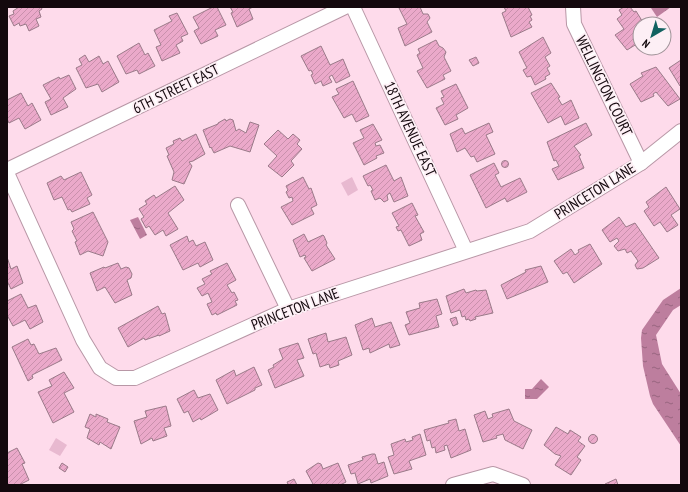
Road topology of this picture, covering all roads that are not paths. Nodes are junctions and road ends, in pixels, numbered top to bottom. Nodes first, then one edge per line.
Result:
1 (345, 7) edge
2 (354, 7) edge
3 (573, 7) edge
4 (681, 131) edge
5 (641, 163) junction
6 (7, 171) edge
7 (238, 205) dead end
8 (466, 250) junction
9 (288, 308) junction
10 (453, 485) edge
11 (523, 485) edge

1 - 6 street, 6TH STREET EAST
2 - 8 street, 18TH AVENUE EAST
3 - 5 street, WELLINGTON COURT
4 - 5 street, PRINCETON LANE
5 - 8 street, PRINCETON LANE
6 - 9 street, PRINCETON LANE
7 - 9 street
8 - 9 street, PRINCETON LANE
10 - 11 street

